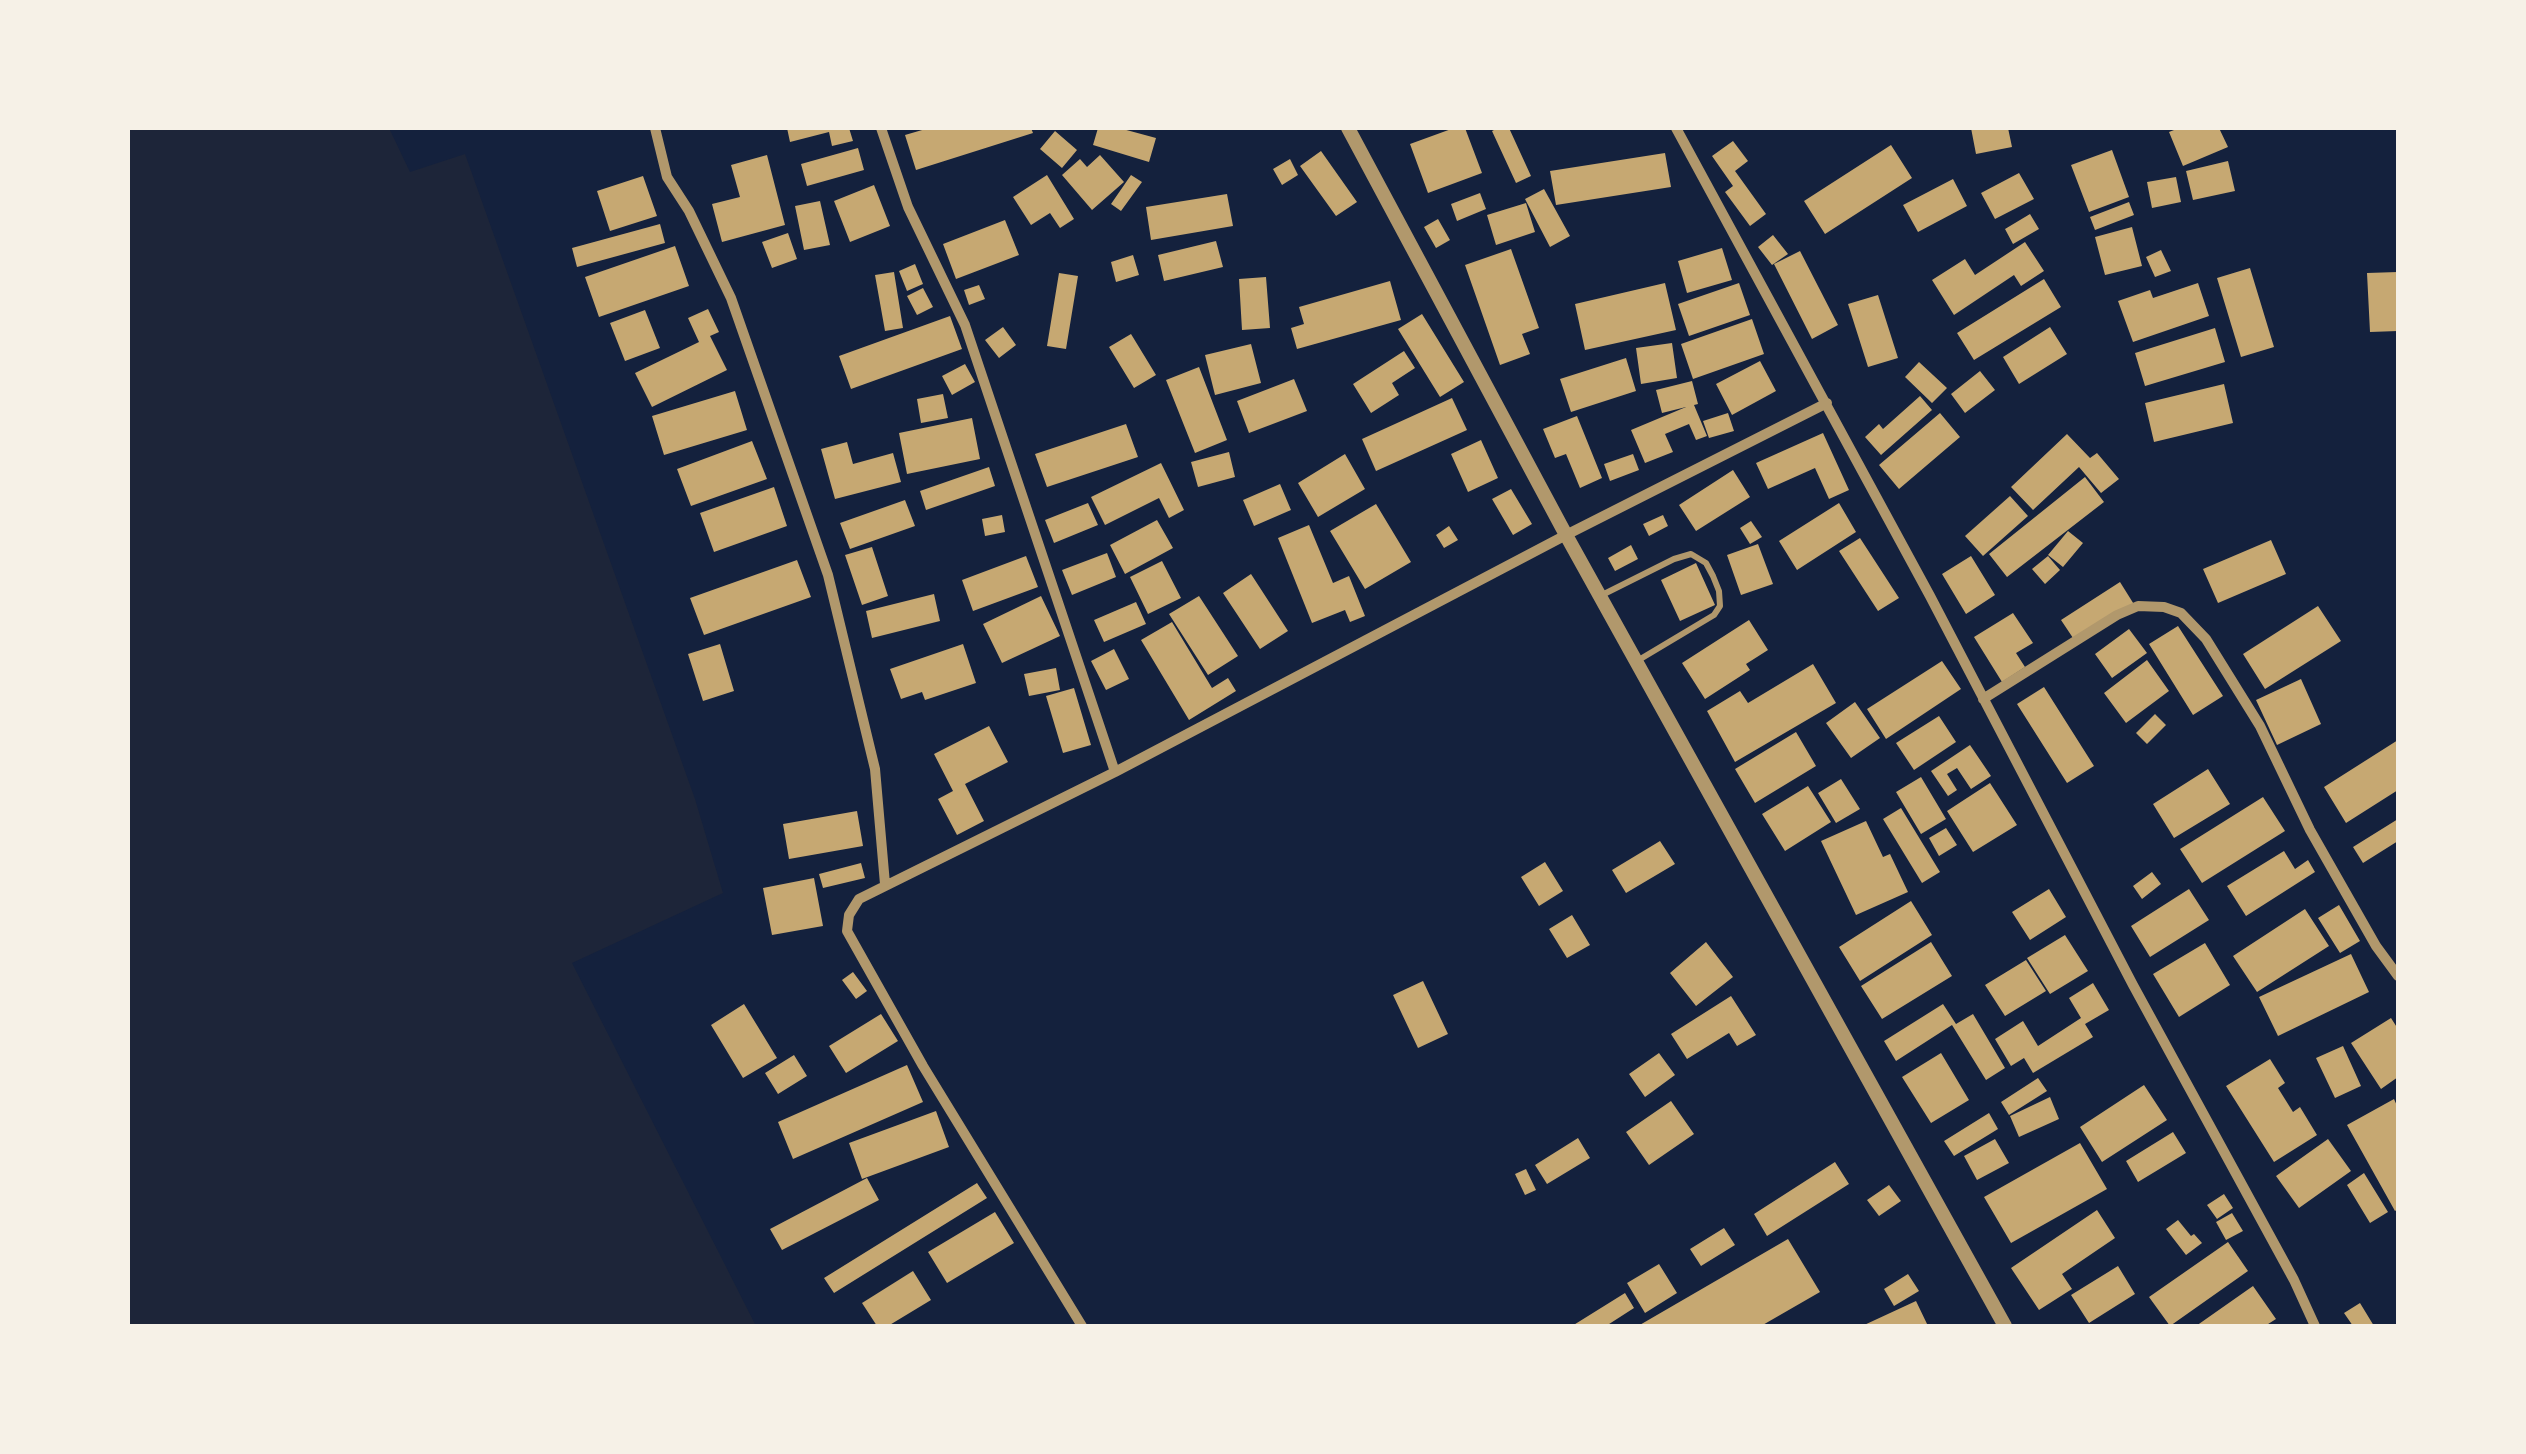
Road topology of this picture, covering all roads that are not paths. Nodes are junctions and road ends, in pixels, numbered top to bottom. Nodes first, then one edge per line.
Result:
1 (655, 128) edge
2 (881, 128) edge
3 (1348, 128) edge
4 (1676, 128) edge
5 (1826, 404) junction
6 (1566, 535) junction
7 (1601, 596) junction
8 (1637, 660) junction
9 (1984, 699) junction
10 (1115, 772) junction
11 (884, 884) junction
12 (2398, 976) edge
13 (1082, 1326) edge
14 (2005, 1326) edge
15 (2314, 1326) edge

1 - 11 street
2 - 10 street
3 - 6 street
4 - 5 street
5 - 6 street
5 - 9 street
6 - 7 street
6 - 10 street
7 - 8 street
7 - 8 lane
8 - 14 street
9 - 12 street
9 - 15 street
10 - 11 street
11 - 13 street

